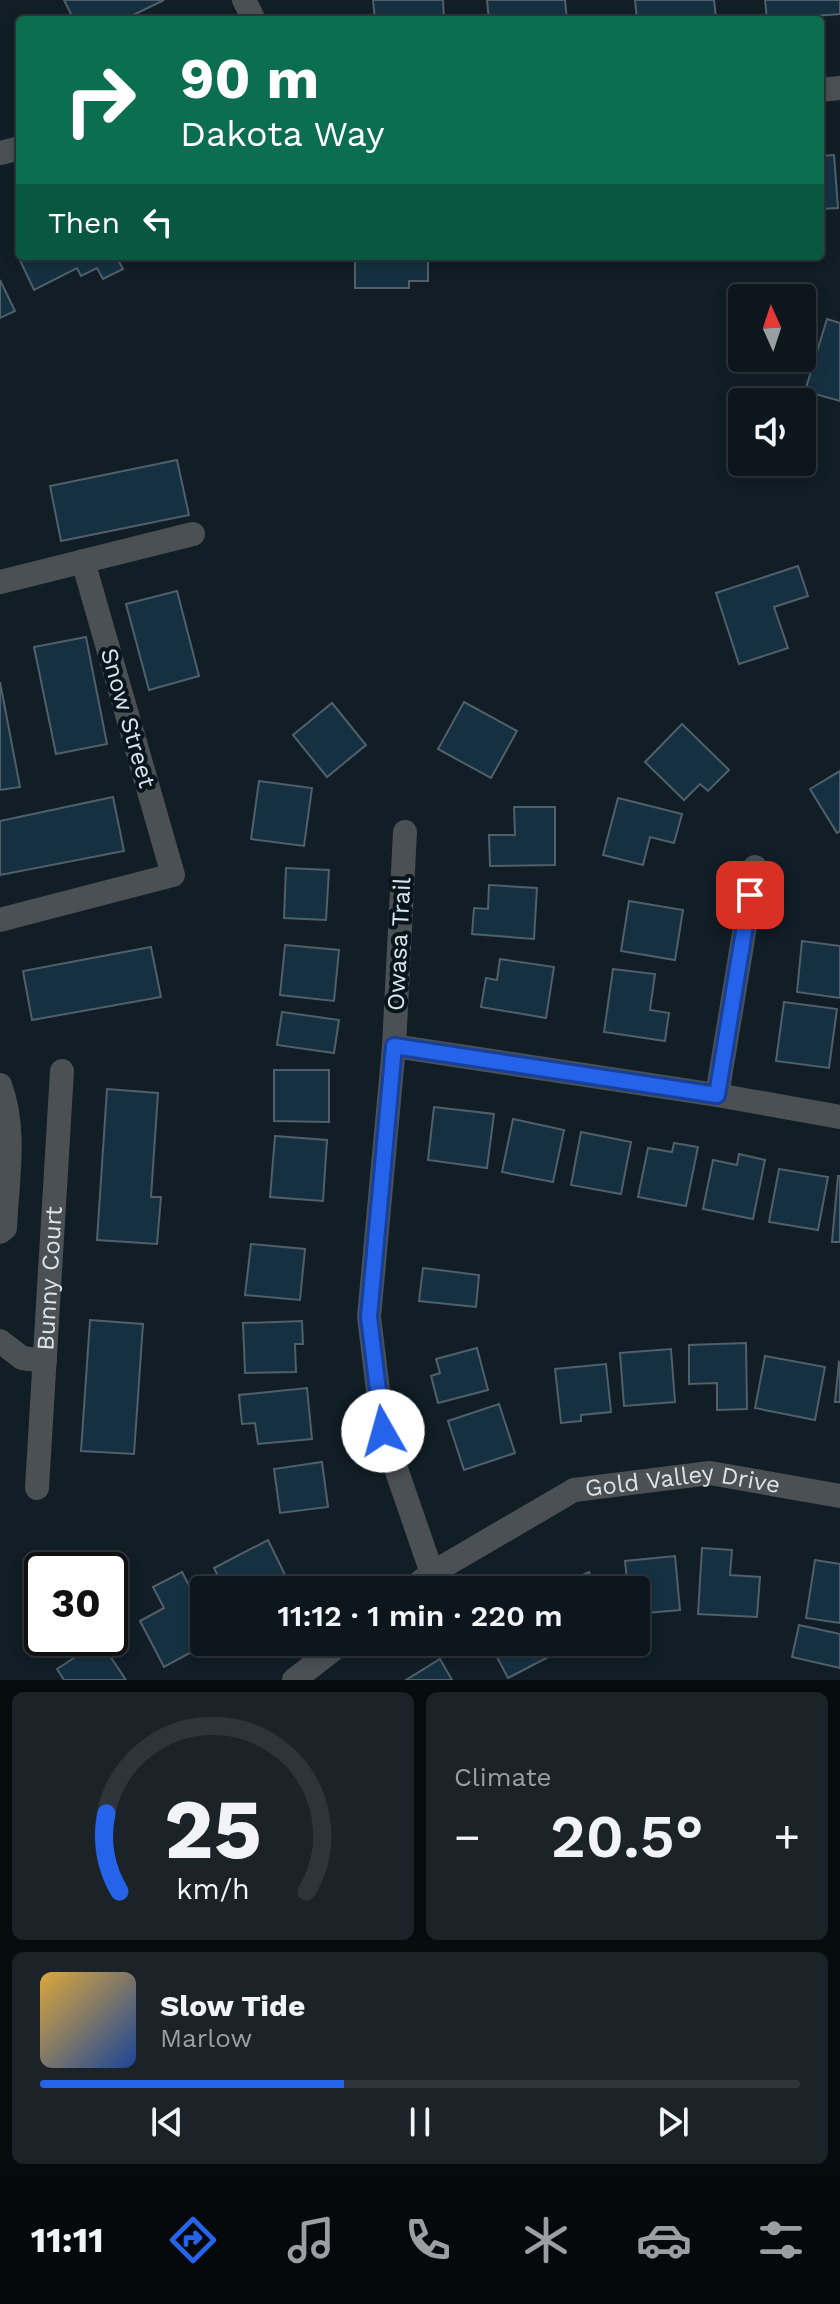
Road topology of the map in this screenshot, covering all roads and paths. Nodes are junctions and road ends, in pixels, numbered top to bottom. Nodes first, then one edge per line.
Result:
1 (193, 534) dead end
2 (83, 561) junction
3 (0, 582) edge
4 (405, 832) dead end
5 (755, 867) dead end
6 (0, 920) edge
7 (394, 1046) junction
8 (62, 1071) dead end
9 (0, 1085) edge
10 (717, 1095) junction
11 (840, 1117) edge
12 (0, 1232) edge
13 (0, 1341) edge
14 (45, 1361) junction
15 (37, 1488) dead end
16 (840, 1496) edge
17 (432, 1573) junction
18 (428, 1576) edge
19 (325, 1656) edge
20 (296, 1679) edge

1 - 2 street
2 - 3 street
2 - 6 street, Snow Street
4 - 7 street, Owasa Trail
5 - 10 street
7 - 10 street
7 - 17 street, Owasa Trail
8 - 14 street, Bunny Court
9 - 12 street
10 - 11 street
13 - 14 street
14 - 15 street, Bunny Court
16 - 17 street, Gold Valley Drive
17 - 18 street, Gold Valley Drive
19 - 20 street

